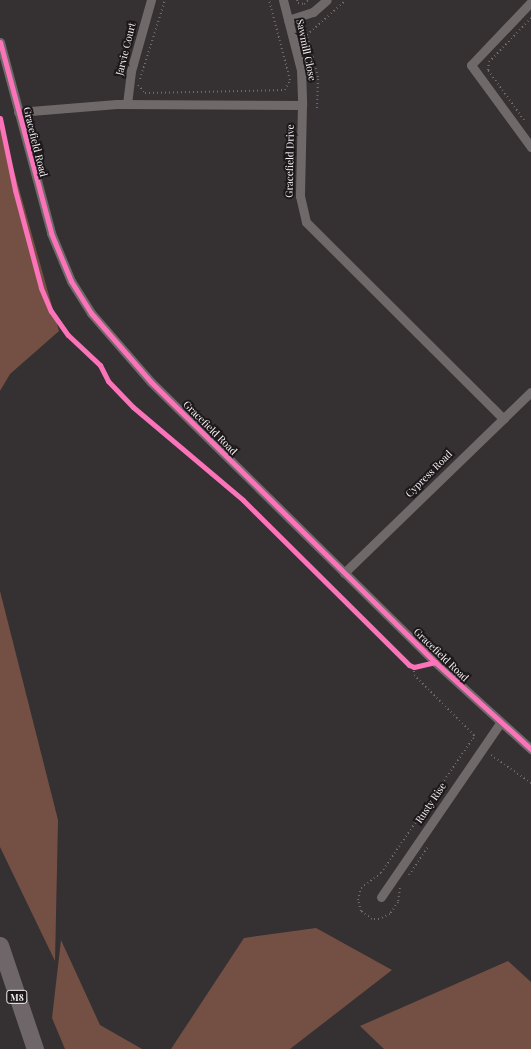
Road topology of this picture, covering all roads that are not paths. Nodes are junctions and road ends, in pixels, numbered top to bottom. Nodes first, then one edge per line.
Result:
1 (151, 0) edge
2 (283, 0) edge
3 (328, 0) edge
4 (531, 2) edge
5 (288, 20) junction
6 (0, 42) edge
7 (127, 104) junction
8 (302, 105) junction
9 (18, 112) junction
10 (531, 147) edge
11 (531, 392) edge
12 (504, 419) junction
13 (344, 573) junction
14 (500, 723) junction
15 (531, 749) edge
16 (381, 897) dead end
17 (0, 945) edge
18 (35, 1049) edge

1 - 7 street, Jarvie Court
2 - 5 street, Sawmill Close
3 - 5 street
4 - 10 street
5 - 8 street, Sawmill Close
6 - 9 street, Gracefield Road
7 - 8 street
7 - 9 street
8 - 12 street, Gracefield Drive
9 - 13 street, Gracefield Road
11 - 12 street, Cypress Road
12 - 13 street, Cypress Road
13 - 14 street, Gracefield Road
14 - 15 street, Gracefield Road
14 - 16 street, Rusty Rise
17 - 18 highway, M8

